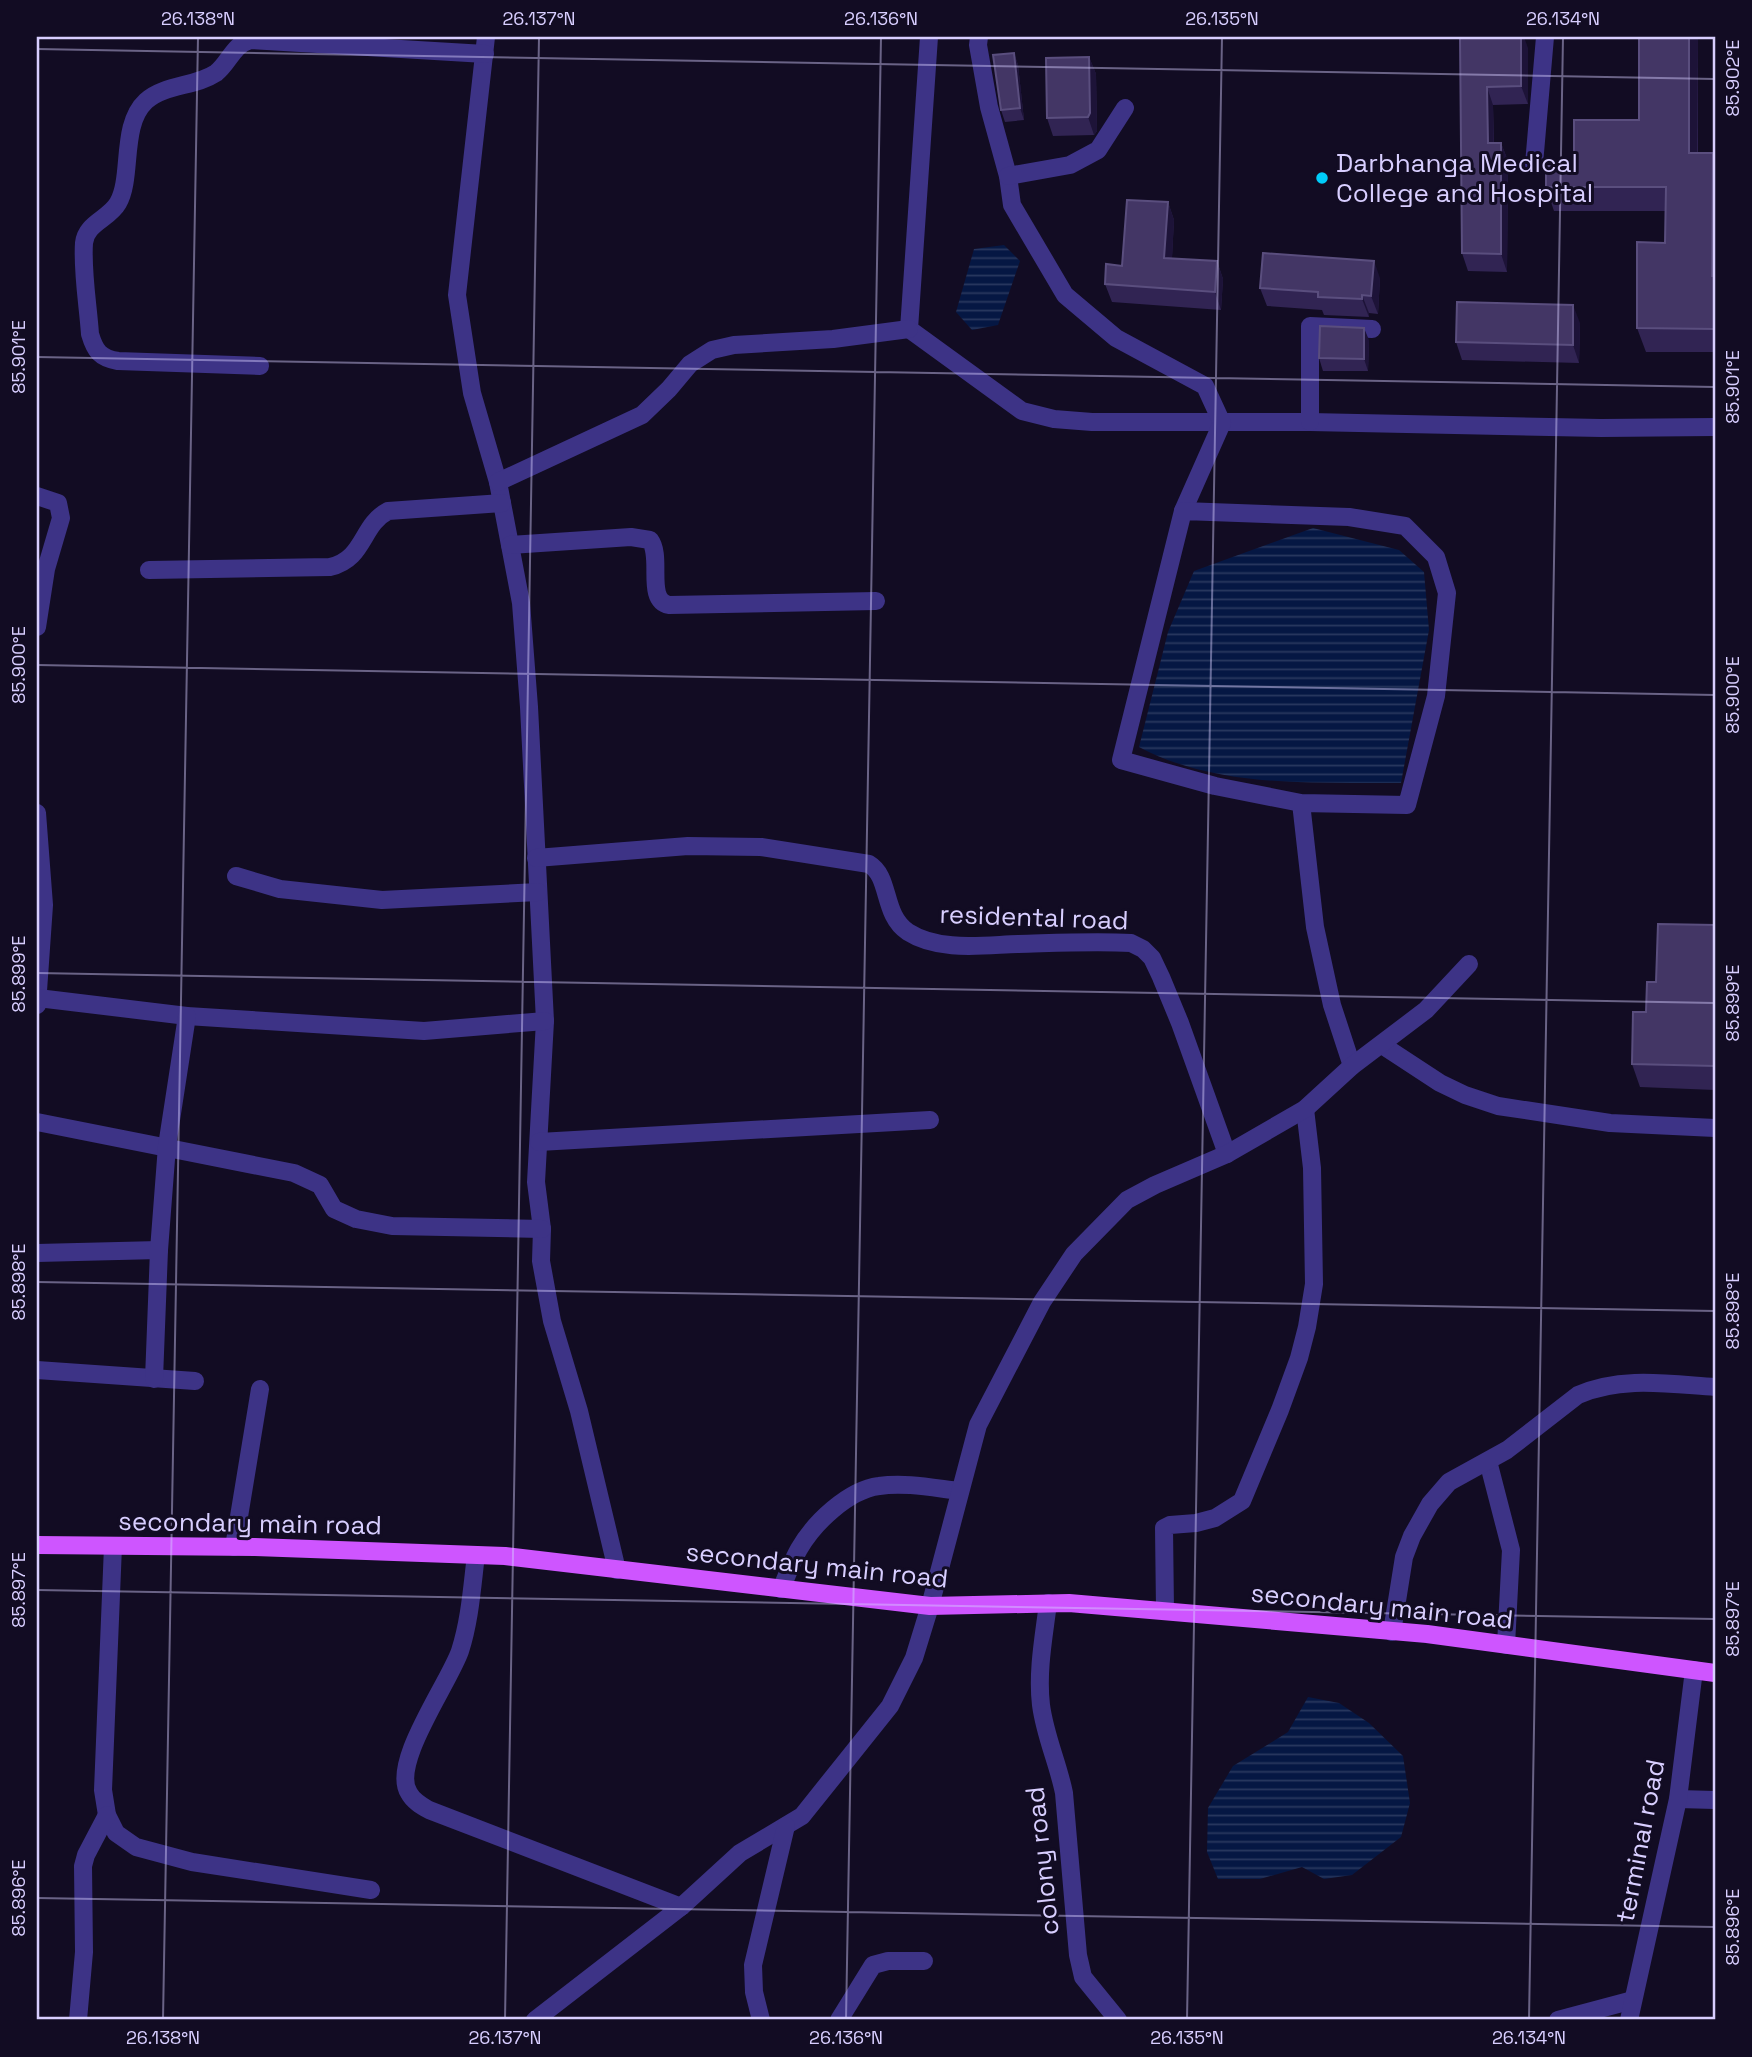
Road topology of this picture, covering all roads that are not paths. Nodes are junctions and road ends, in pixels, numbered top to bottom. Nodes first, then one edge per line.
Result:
1 (929, 37) edge
2 (979, 37) edge
3 (1545, 37) edge
4 (486, 45) edge
5 (1125, 108) dead end
6 (1534, 164) dead end
7 (1008, 176) junction
8 (1372, 328) dead end
9 (909, 329) junction
10 (260, 366) dead end
11 (1310, 422) junction
12 (1222, 423) junction
13 (1715, 427) edge
14 (498, 482) junction
15 (37, 496) edge
16 (502, 503) junction
17 (1183, 511) junction
18 (510, 545) junction
19 (149, 570) dead end
20 (876, 601) dead end
21 (37, 627) edge
22 (1301, 803) junction
23 (37, 813) edge
24 (37, 819) edge
25 (536, 858) junction
26 (236, 876) dead end
27 (538, 892) junction
28 (1469, 964) dead end
29 (38, 985) edge
30 (37, 1005) edge
31 (187, 1016) junction
32 (545, 1021) junction
33 (1382, 1045) junction
34 (1352, 1066) junction
35 (1305, 1109) junction
36 (930, 1120) dead end
37 (37, 1122) edge
38 (1715, 1129) edge
39 (538, 1142) junction
40 (167, 1146) junction
41 (1227, 1154) junction
42 (542, 1229) junction
43 (159, 1250) junction
44 (37, 1253) edge
45 (37, 1370) edge
46 (154, 1379) junction
47 (195, 1381) dead end
48 (1715, 1387) edge
49 (260, 1389) dead end
50 (1488, 1461) junction
51 (960, 1492) junction
52 (37, 1545) edge
53 (113, 1546) junction
54 (234, 1547) junction
55 (476, 1555) junction
56 (617, 1570) junction
57 (781, 1589) junction
58 (1048, 1603) junction
59 (930, 1606) junction
60 (1165, 1610) junction
61 (1392, 1632) junction
62 (1506, 1645) junction
63 (1694, 1670) junction
64 (1715, 1673) edge
65 (1678, 1799) junction
66 (1715, 1800) edge
67 (107, 1815) junction
68 (786, 1826) junction
69 (371, 1890) dead end
70 (681, 1908) junction
71 (924, 1961) dead end
72 (1633, 2000) junction
73 (78, 2020) edge
74 (535, 2020) edge
75 (761, 2020) edge
76 (839, 2020) edge
77 (1118, 2020) edge
78 (1558, 2020) edge
79 (1629, 2020) edge

1 - 9 street
2 - 7 street
3 - 6 street
4 - 10 street
4 - 14 street
5 - 7 street
7 - 12 street
8 - 11 street
9 - 12 street
9 - 14 street
11 - 12 street
11 - 13 street
12 - 17 street
14 - 16 street
15 - 21 street
16 - 18 street
16 - 19 street
17 - 22 street
17 - 22 street
18 - 20 street
18 - 25 street
22 - 34 street
23 - 24 street
24 - 29 street
25 - 27 street
25 - 41 street, residental road
26 - 27 street
27 - 32 street
28 - 33 street
29 - 30 street
29 - 31 street
31 - 32 street
31 - 40 street
32 - 39 street
33 - 34 street
33 - 38 street
34 - 35 street
35 - 41 street
35 - 60 street
36 - 39 street
37 - 40 street
39 - 42 street
40 - 42 street
40 - 43 street
41 - 51 street
42 - 56 street
43 - 44 street
43 - 46 street
45 - 46 street
46 - 47 street
48 - 50 street
49 - 54 street
50 - 61 street
50 - 62 street
51 - 57 street
51 - 59 street
52 - 53 main road, secondary main road
53 - 54 main road, secondary main road
53 - 67 street
54 - 55 main road, secondary main road
55 - 56 main road, secondary main road
55 - 70 street
56 - 57 main road, secondary main road
57 - 59 main road, secondary main road
58 - 59 main road, secondary main road
58 - 60 main road, secondary main road
58 - 77 street, colony road
59 - 68 street
60 - 61 main road, secondary main road
61 - 62 main road, secondary main road
62 - 63 main road, secondary main road
63 - 64 main road, secondary main road
63 - 65 street, terminal road
65 - 66 street
65 - 72 street, terminal road
67 - 69 street
67 - 73 street
68 - 70 street
68 - 75 street
70 - 74 street
71 - 76 street
72 - 78 street
72 - 79 street, terminal road

